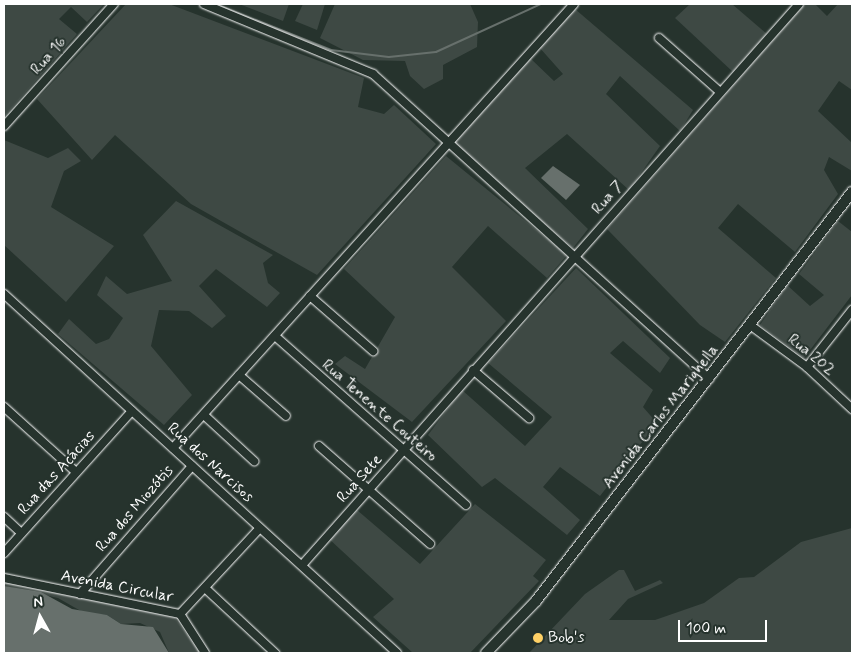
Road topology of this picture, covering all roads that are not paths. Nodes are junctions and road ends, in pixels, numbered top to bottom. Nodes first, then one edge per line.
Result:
1 (114, 4) edge
2 (204, 4) edge
3 (574, 4) edge
4 (799, 4) edge
5 (659, 38) dead end
6 (720, 92) junction
7 (4, 126) edge
8 (446, 142) junction
9 (852, 192) edge
10 (575, 256) junction
11 (4, 294) edge
12 (310, 296) junction
13 (852, 310) edge
14 (750, 326) junction
15 (274, 336) junction
16 (373, 351) dead end
17 (807, 367) junction
18 (474, 370) junction
19 (239, 375) junction
20 (709, 379) junction
21 (4, 407) edge
22 (852, 409) edge
23 (132, 411) junction
24 (437, 411) joint
25 (205, 416) junction
26 (286, 416) dead end
27 (528, 418) dead end
28 (319, 446) dead end
29 (173, 448) junction
30 (403, 451) junction
31 (254, 460) dead end
32 (192, 466) junction
33 (76, 472) junction
34 (368, 490) junction
35 (466, 505) dead end
36 (4, 517) edge
37 (260, 528) junction
38 (22, 533) junction
39 (430, 544) dead end
40 (4, 553) edge
41 (303, 564) junction
42 (4, 578) edge
43 (205, 588) junction
44 (80, 594) junction
45 (180, 614) junction
46 (205, 653) edge
47 (275, 653) edge
48 (397, 653) edge
49 (486, 653) edge

1 - 7 street, Rua 16
2 - 8 street
3 - 8 street
4 - 6 street, Rua 7
5 - 6 street
6 - 10 street, Rua 7
8 - 10 street
8 - 12 street
9 - 14 main road, Avenida Carlos Marighella
10 - 18 street, Rua 7
10 - 20 street
11 - 23 street, Rua dos Narcisos
12 - 15 street
12 - 16 street
13 - 17 street
14 - 17 street, Rua 202
14 - 20 main road, Avenida Carlos Marighella
15 - 19 street
15 - 30 street, Rua Tenente Couteiro
17 - 22 street, Rua 202
18 - 24 street, Rua 7
18 - 27 street
19 - 25 street
19 - 26 street
20 - 49 main road, Avenida Carlos Marighella
21 - 33 street
23 - 29 street, Rua dos Narcisos
23 - 33 street, Rua das Acácias
24 - 30 street, Rua Sete
25 - 29 street
25 - 31 street
28 - 34 street
29 - 32 street, Rua dos Narcisos
30 - 34 street, Rua Sete
30 - 35 street, Rua Tenente Couteiro
32 - 37 street, Rua dos Narcisos
32 - 44 street, Rua dos Miozótis
33 - 38 street, Rua das Acácias
34 - 39 street
34 - 41 street, Rua Sete
36 - 38 street
37 - 41 street, Rua dos Narcisos
37 - 43 street
38 - 40 street, Rua das Acácias
41 - 48 street, Rua dos Narcisos
42 - 44 street, Avenida Circular
43 - 45 street
43 - 47 street
44 - 45 street, Avenida Circular
45 - 46 street, Avenida Circular

